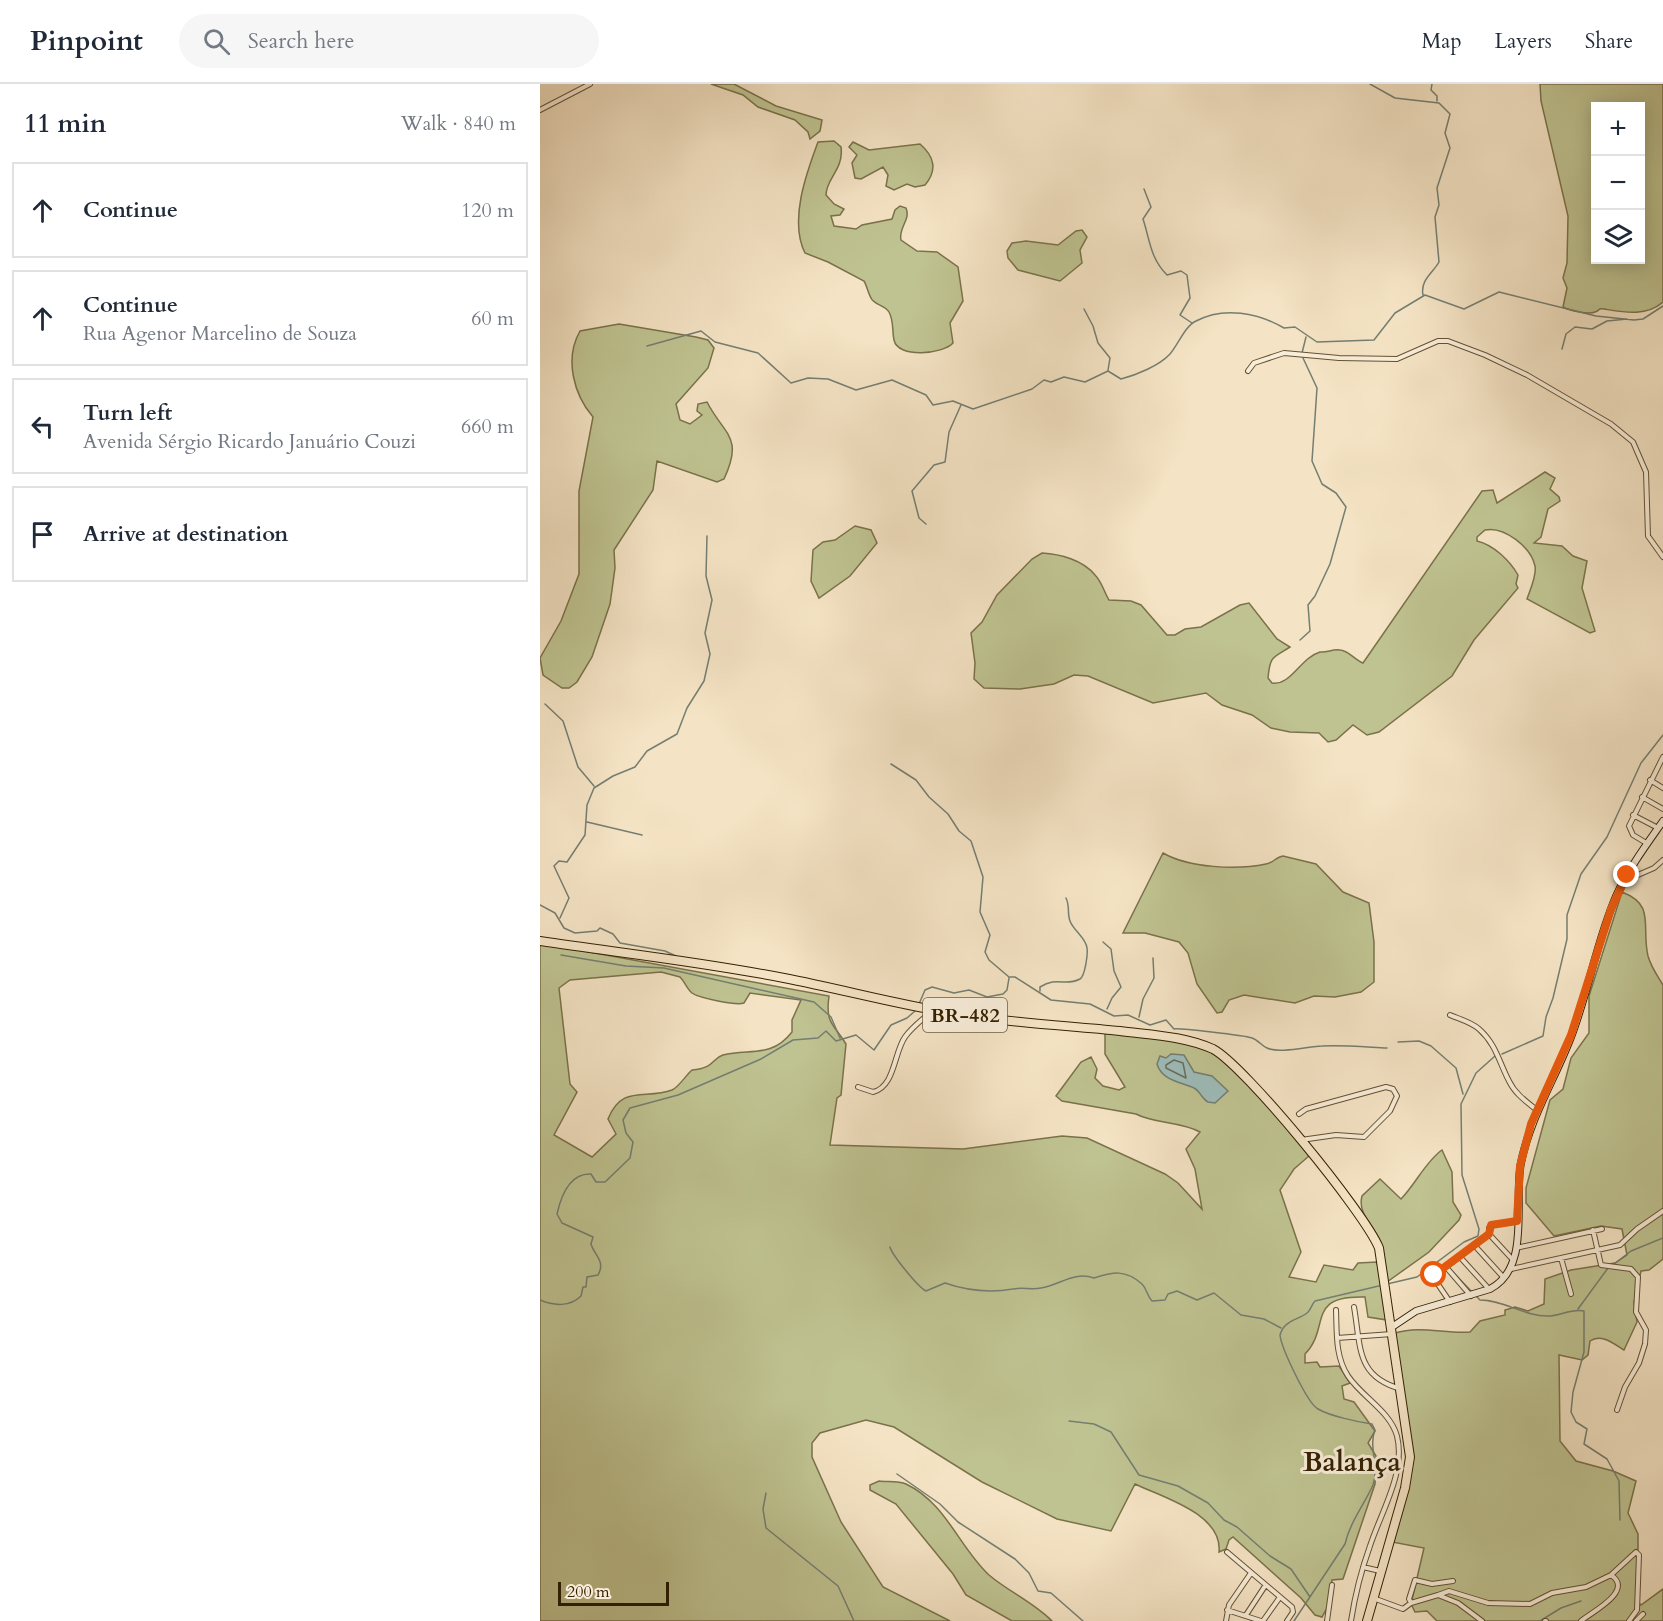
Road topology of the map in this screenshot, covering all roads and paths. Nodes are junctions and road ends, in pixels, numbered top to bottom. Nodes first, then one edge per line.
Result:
1 (590, 84) edge
2 (540, 110) edge
3 (1248, 370) dead end
4 (1663, 557) edge
5 (1663, 757) edge
6 (1661, 765) edge
7 (1650, 780) junction
8 (1663, 788) edge
9 (1642, 797) junction
10 (1663, 809) edge
11 (1634, 815) junction
12 (1663, 821) edge
13 (1658, 828) junction
14 (1648, 844) junction
15 (1663, 860) edge
16 (1623, 881) junction
17 (540, 941) edge
18 (933, 1010) junction
19 (1450, 1015) dead end
20 (858, 1087) dead end
21 (1538, 1111) junction
22 (1299, 1114) dead end
23 (1300, 1140) junction
24 (1663, 1211) edge
25 (1517, 1221) junction
26 (1602, 1229) dead end
27 (1593, 1230) junction
28 (1489, 1234) junction
29 (1475, 1246) junction
30 (1516, 1248) junction
31 (1597, 1250) junction
32 (1460, 1257) junction
33 (1561, 1258) junction
34 (1513, 1260) junction
35 (1446, 1267) junction
36 (1511, 1269) junction
37 (1504, 1278) junction
38 (1490, 1289) junction
39 (1570, 1294) dead end
40 (1471, 1296) junction
41 (1450, 1302) junction
42 (1354, 1307) dead end
43 (1336, 1310) dead end
44 (1393, 1331) junction
45 (1360, 1337) junction
46 (1337, 1338) junction
47 (1401, 1389) junction
48 (1617, 1410) dead end
49 (1227, 1552) dead end
50 (1363, 1567) junction
51 (1380, 1571) junction
52 (1251, 1573) junction
53 (1611, 1575) junction
54 (1453, 1581) dead end
55 (1332, 1584) dead end
56 (1265, 1586) junction
57 (1438, 1594) junction
58 (1280, 1597) junction
59 (1372, 1598) junction
60 (1412, 1603) junction
61 (1227, 1610) junction
62 (1643, 1614) dead end
63 (1246, 1616) junction
64 (1226, 1621) edge
65 (1262, 1621) edge
66 (1287, 1621) edge
67 (1327, 1621) edge
68 (1351, 1621) edge
69 (1367, 1621) edge
70 (1482, 1621) edge
71 (1581, 1621) edge
72 (1629, 1621) edge
73 (1636, 1621) edge

1 - 2 street
3 - 4 street
5 - 6 street
6 - 7 street
7 - 8 street
7 - 9 street
9 - 10 street
9 - 11 street
11 - 13 street
11 - 14 street
12 - 13 street
13 - 14 street
14 - 16 street
15 - 16 street
16 - 21 street
17 - 18 highway, BR-482
18 - 20 street
18 - 23 highway, BR-482
19 - 21 street
21 - 25 street
22 - 23 street
23 - 44 highway, BR-482
24 - 31 street
25 - 28 street
25 - 30 street
26 - 27 street
27 - 30 street
27 - 31 street
28 - 29 street
28 - 34 street
29 - 32 street
29 - 37 street
30 - 34 street
31 - 33 street
31 - 48 street
32 - 35 street
32 - 38 street
33 - 36 street
33 - 39 street
34 - 36 street
35 - 40 street
35 - 41 street
36 - 37 street
37 - 38 street
38 - 40 street
40 - 41 street
41 - 44 street
42 - 45 street
43 - 46 street
44 - 45 street
44 - 47 highway, BR-482
45 - 46 street
45 - 47 street
46 - 50 street
47 - 51 highway, BR-482
49 - 52 street
50 - 51 street
50 - 68 street
51 - 59 highway, BR-482
52 - 56 street
52 - 61 street
53 - 57 street
53 - 71 street
53 - 72 street
54 - 60 street
55 - 67 street
56 - 58 street
56 - 63 street
57 - 60 street
57 - 70 street
58 - 65 street
58 - 66 street
59 - 60 street
59 - 69 highway, BR-482
61 - 63 street
61 - 64 street
62 - 73 street
63 - 65 street

